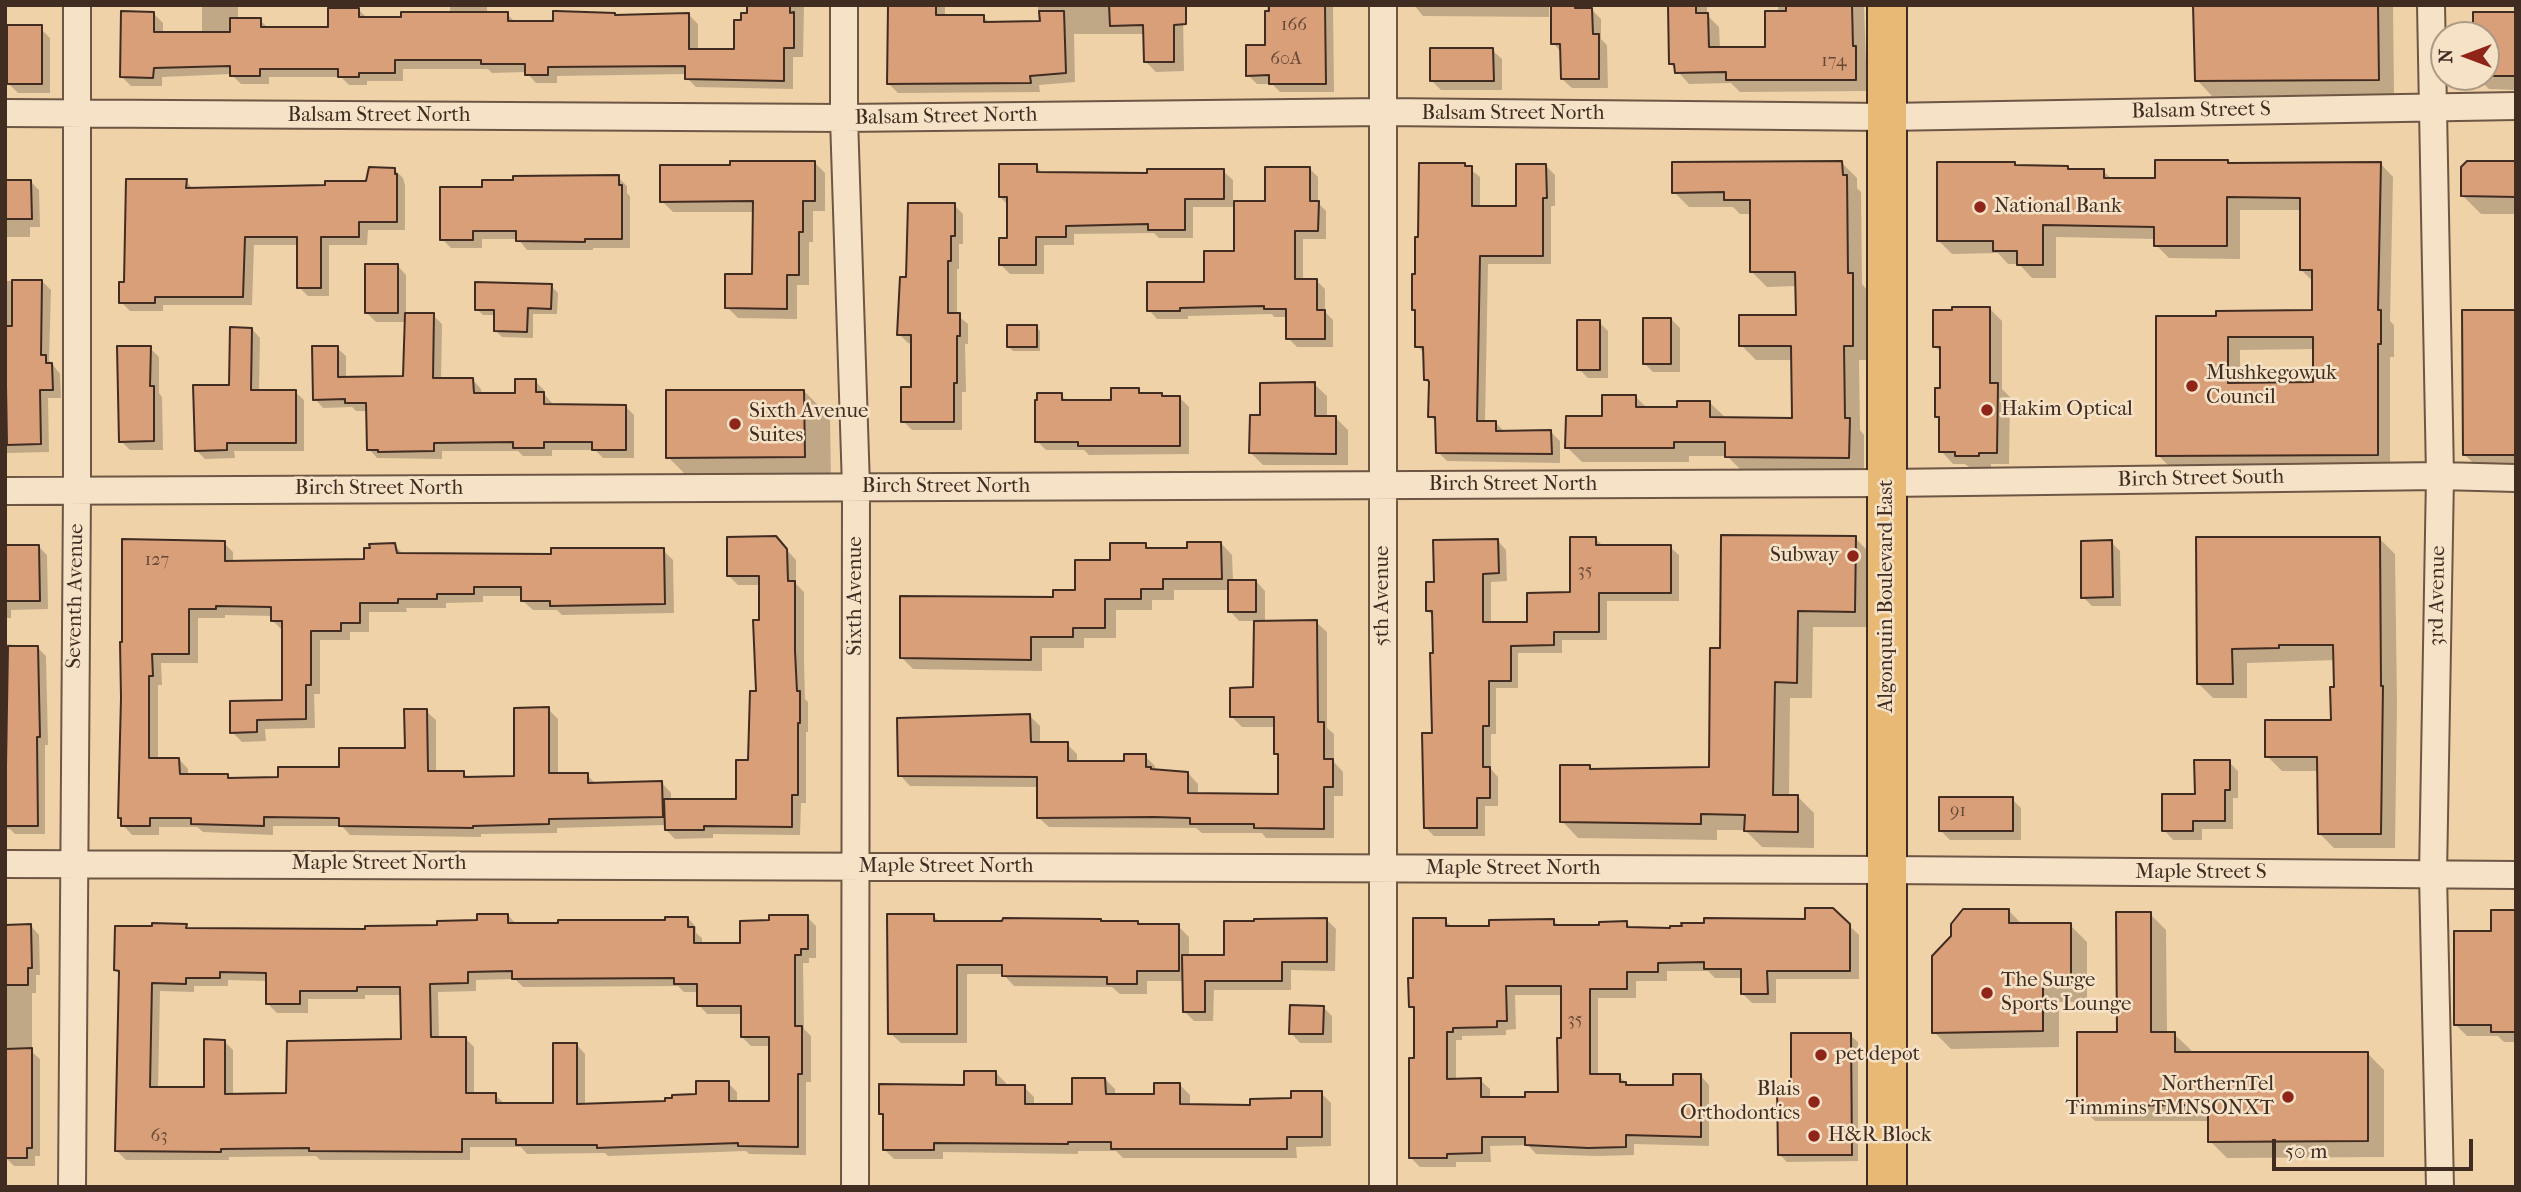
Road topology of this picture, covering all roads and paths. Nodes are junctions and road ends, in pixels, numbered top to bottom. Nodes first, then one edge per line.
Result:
1 (76, 5) edge
2 (844, 5) edge
3 (1383, 5) edge
4 (1886, 5) edge
5 (2431, 5) edge
6 (2432, 106) junction
7 (2516, 106) edge
8 (5, 113) edge
9 (1383, 113) junction
10 (76, 114) junction
11 (1886, 117) junction
12 (844, 118) junction
13 (2440, 476) junction
14 (2516, 478) edge
15 (1886, 483) junction
16 (1383, 485) junction
17 (856, 488) junction
18 (5, 491) edge
19 (77, 491) junction
20 (74, 863) junction
21 (5, 864) edge
22 (855, 866) junction
23 (1383, 868) junction
24 (1886, 870) junction
25 (2433, 875) junction
26 (2516, 875) edge
27 (72, 1187) edge
28 (855, 1187) edge
29 (1383, 1187) edge
30 (1886, 1187) edge
31 (2440, 1187) edge

1 - 10 street, Seventh Avenue
2 - 12 street, Sixth Avenue
3 - 9 street, 5th Avenue
4 - 11 main road, Algonquin Boulevard East
5 - 6 street, 3rd Avenue
6 - 7 street, Balsam Street S
6 - 11 street, Balsam Street S
6 - 13 street, 3rd Avenue
8 - 10 street, Balsam Street North
9 - 11 street, Balsam Street North
9 - 12 street, Balsam Street North
9 - 16 street, 5th Avenue
10 - 12 street, Balsam Street North
10 - 19 street, Seventh Avenue
11 - 15 main road, Algonquin Boulevard East
12 - 17 street, Sixth Avenue
13 - 14 street, Birch Street South
13 - 15 street, Birch Street South
13 - 25 street, 3rd Avenue
15 - 16 street, Birch Street North
15 - 24 main road, Algonquin Boulevard East
16 - 17 street, Birch Street North
16 - 23 street, 5th Avenue
17 - 19 street, Birch Street North
17 - 22 street, Sixth Avenue
18 - 19 street, Birch Street North
19 - 20 street, Seventh Avenue
20 - 21 street, Maple Street North
20 - 22 street, Maple Street North
20 - 27 street, Seventh Avenue
22 - 23 street, Maple Street North
22 - 28 street, Sixth Avenue
23 - 24 street, Maple Street North
23 - 29 street, 5th Avenue
24 - 25 street, Maple Street S
24 - 30 main road, Algonquin Boulevard East
25 - 26 street, Maple Street S
25 - 31 street, 3rd Avenue

